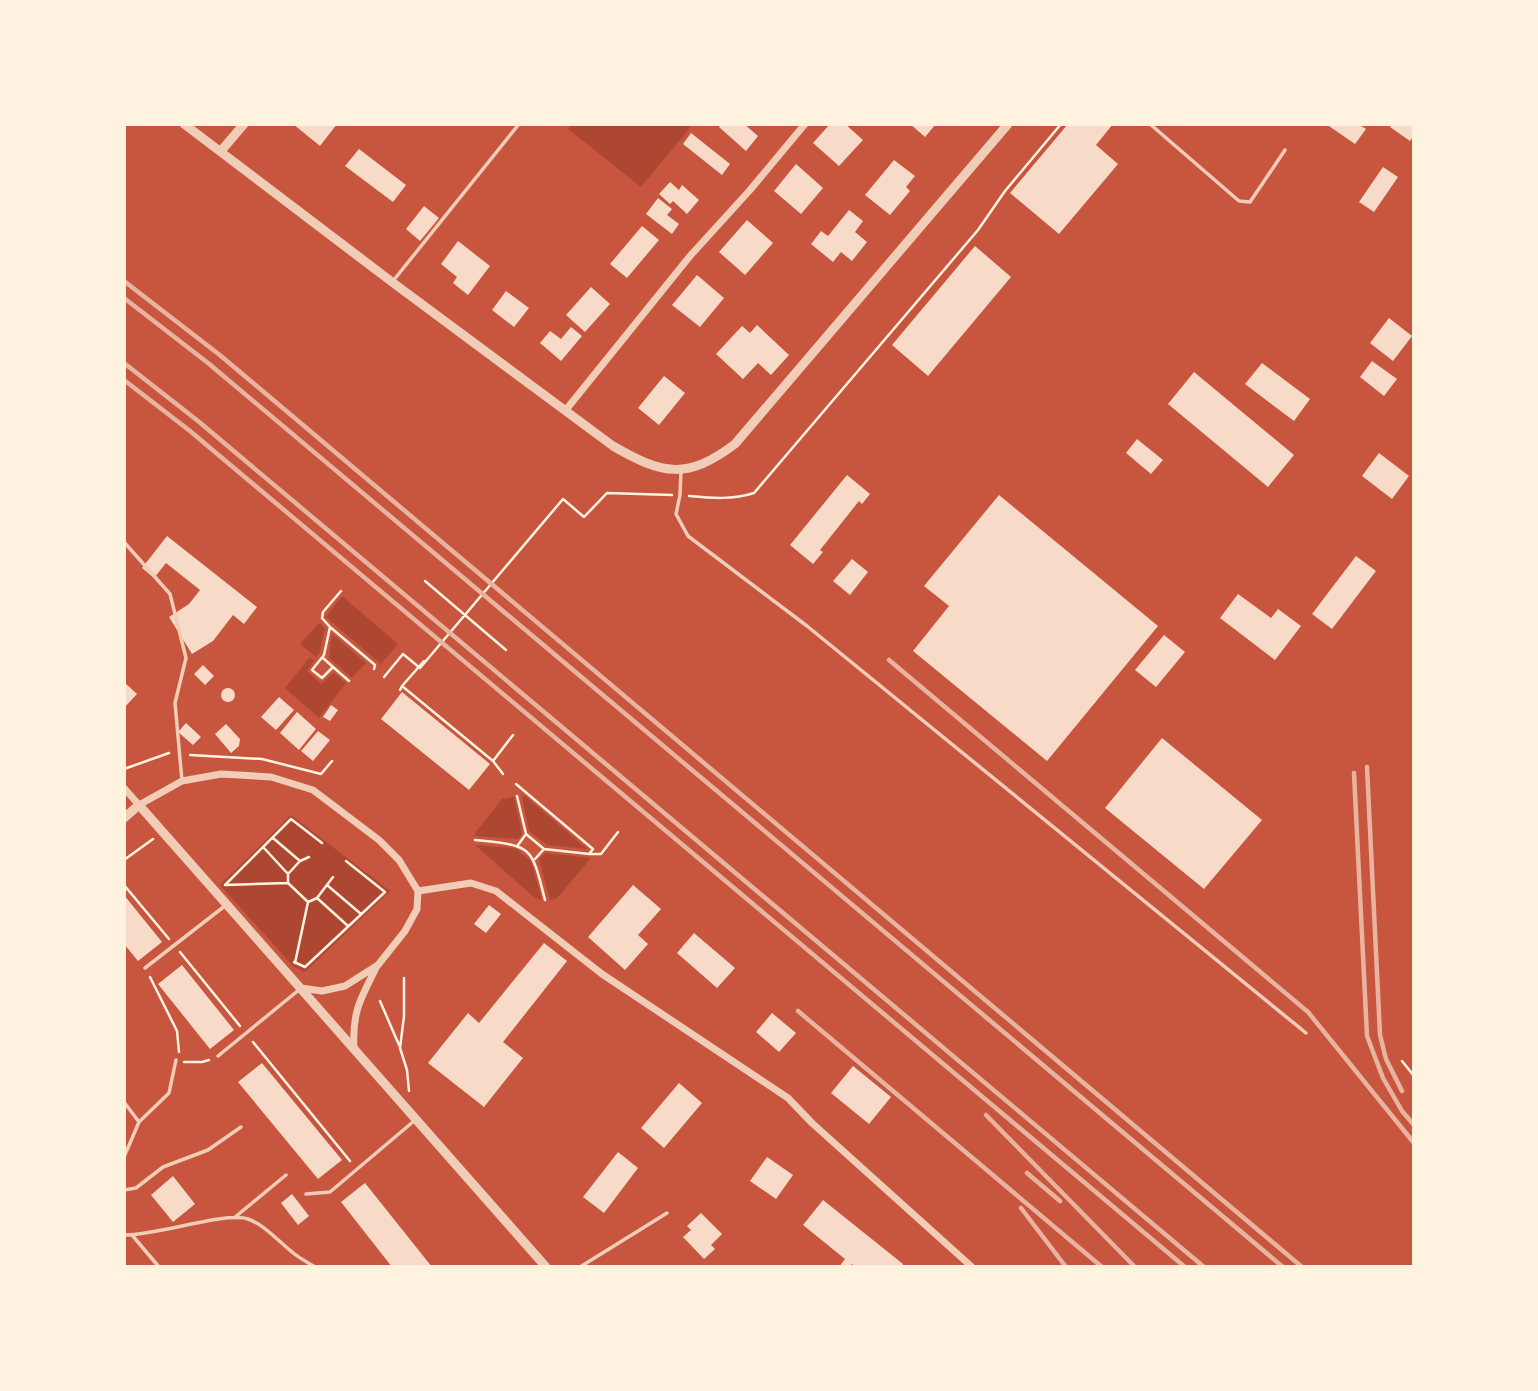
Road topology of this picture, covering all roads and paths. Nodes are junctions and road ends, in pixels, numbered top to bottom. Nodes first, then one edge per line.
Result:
1 (184, 124) edge
2 (244, 124) edge
3 (519, 124) edge
4 (805, 124) edge
5 (1008, 124) edge
6 (1060, 124) edge
7 (1150, 124) edge
8 (1285, 150) dead end
9 (221, 151) junction
10 (392, 282) junction
11 (565, 411) junction
12 (681, 470) junction
13 (680, 495) junction
14 (124, 542) edge
15 (425, 581) dead end
16 (341, 591) dead end
17 (465, 615) junction
18 (330, 627) junction
19 (506, 650) dead end
20 (322, 657) junction
21 (424, 661) dead end
22 (333, 667) junction
23 (374, 669) dead end
24 (384, 677) dead end
25 (349, 681) dead end
26 (513, 736) dead end
27 (180, 754) junction
28 (332, 761) dead end
29 (493, 761) junction
30 (124, 769) edge
31 (503, 774) dead end
32 (182, 781) junction
33 (516, 784) dead end
34 (124, 788) edge
35 (517, 796) dead end
36 (139, 805) junction
37 (124, 818) edge
38 (618, 832) dead end
39 (526, 834) junction
40 (272, 837) junction
41 (155, 838) dead end
42 (475, 840) dead end
43 (322, 843) dead end
44 (517, 845) junction
45 (263, 847) junction
46 (544, 849) junction
47 (589, 854) junction
48 (309, 857) dead end
49 (535, 859) junction
50 (124, 860) edge
51 (300, 861) junction
52 (346, 861) dead end
53 (288, 874) junction
54 (333, 877) dead end
55 (288, 883) junction
56 (225, 885) junction
57 (327, 885) junction
58 (418, 891) junction
59 (233, 894) dead end
60 (317, 898) junction
61 (545, 900) dead end
62 (308, 902) junction
63 (227, 904) junction
64 (361, 914) junction
65 (349, 926) junction
66 (378, 964) junction
67 (145, 968) joint
68 (404, 978) dead end
69 (301, 988) junction
70 (380, 1001) dead end
71 (1306, 1033) dead end
72 (354, 1048) junction
73 (400, 1048) junction
74 (218, 1056) joint
75 (176, 1060) junction
76 (1402, 1061) dead end
77 (1414, 1076) edge
78 (124, 1102) edge
79 (404, 1104) junction
80 (416, 1120) junction
81 (139, 1122) junction
82 (242, 1127) dead end
83 (124, 1157) edge
84 (286, 1175) dead end
85 (124, 1191) edge
86 (306, 1194) dead end
87 (667, 1213) dead end
88 (234, 1218) junction
89 (124, 1234) edge
90 (132, 1235) junction
91 (159, 1267) edge
92 (315, 1267) edge
93 (546, 1267) edge
94 (580, 1267) edge
95 (972, 1267) edge

1 - 9 street
2 - 9 street
3 - 10 lane
4 - 11 street
5 - 12 street
6 - 13 path
7 - 8 lane
9 - 10 street
10 - 11 street
11 - 12 street
12 - 13 lane
13 - 17 path
13 - 71 lane
14 - 27 lane
15 - 17 path
16 - 18 path
17 - 19 path
17 - 24 path
18 - 20 path
18 - 23 path
20 - 22 path
20 - 22 path
21 - 29 path
22 - 25 path
26 - 29 path
27 - 28 path
27 - 30 path
27 - 32 lane
29 - 31 path
32 - 36 street
32 - 58 street
33 - 47 path
34 - 36 street
35 - 39 path
36 - 37 street
36 - 63 street
38 - 47 path
39 - 44 path
39 - 46 path
40 - 43 path
40 - 45 path
40 - 51 path
41 - 50 path
42 - 44 path
44 - 49 path
45 - 53 path
45 - 56 path
46 - 47 path
46 - 49 path
48 - 51 path
49 - 61 path
51 - 53 path
52 - 64 path
53 - 55 path
54 - 57 path
55 - 56 path
55 - 62 path
56 - 59 path
57 - 60 path
57 - 64 path
58 - 66 street
58 - 95 street
60 - 62 path
60 - 65 path
62 - 65 path
63 - 67 lane
63 - 69 street
64 - 65 path
66 - 69 street
66 - 72 street
67 - 75 path
68 - 73 path
69 - 72 street
69 - 74 lane
70 - 73 path
72 - 79 street
73 - 79 path
74 - 75 path
75 - 81 lane
76 - 77 path
78 - 81 lane
79 - 80 street
80 - 86 lane
80 - 93 street
81 - 83 lane
82 - 85 lane
84 - 88 lane
87 - 94 lane
88 - 90 lane
88 - 92 lane
89 - 90 lane
90 - 91 lane

